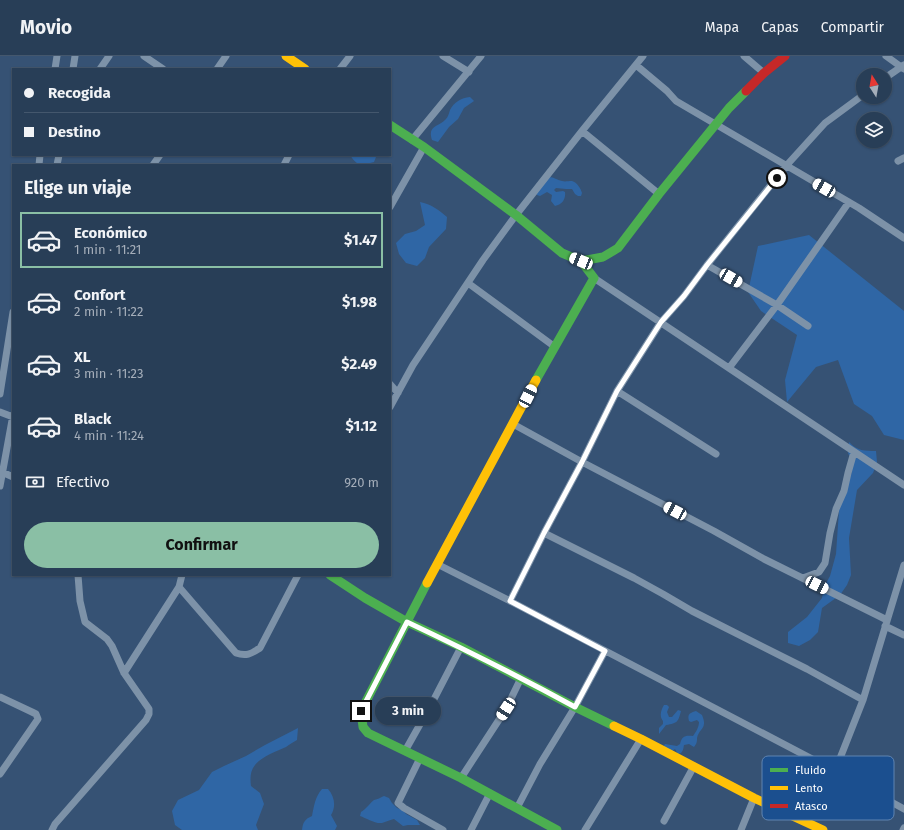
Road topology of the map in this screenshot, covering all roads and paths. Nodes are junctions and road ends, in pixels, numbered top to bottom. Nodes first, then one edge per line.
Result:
1 (57, 56) edge
2 (75, 56) edge
3 (109, 56) edge
4 (144, 56) edge
5 (226, 56) edge
6 (286, 56) edge
7 (350, 56) edge
8 (443, 56) edge
9 (481, 56) edge
10 (643, 56) edge
11 (744, 56) edge
12 (785, 56) edge
13 (886, 56) edge
14 (636, 64) junction
15 (903, 67) edge
16 (55, 68) edge
17 (73, 68) edge
18 (101, 68) edge
19 (162, 68) edge
20 (218, 68) edge
21 (304, 68) edge
22 (341, 68) edge
23 (469, 72) junction
24 (764, 73) junction
25 (892, 74) edge
26 (856, 100) edge
27 (716, 125) junction
28 (391, 126) edge
29 (582, 131) junction
30 (412, 140) junction
31 (424, 147) junction
32 (786, 166) junction
33 (659, 194) junction
34 (849, 202) junction
35 (391, 205) edge
36 (516, 215) junction
37 (904, 238) edge
38 (581, 261) junction
39 (707, 265) junction
40 (594, 278) junction
41 (468, 283) junction
42 (777, 305) junction
43 (12, 317) edge
44 (661, 322) junction
45 (808, 326) dead end
46 (0, 334) edge
47 (8, 336) junction
48 (555, 347) junction
49 (729, 368) junction
50 (391, 385) edge
51 (617, 391) junction
52 (398, 392) junction
53 (0, 394) edge
54 (391, 405) edge
55 (0, 412) edge
56 (12, 416) edge
57 (12, 419) edge
58 (514, 424) junction
59 (3, 450) edge
60 (854, 452) junction
61 (716, 454) dead end
62 (582, 462) junction
63 (2, 472) junction
64 (12, 477) edge
65 (904, 485) edge
66 (0, 486) edge
67 (544, 533) junction
68 (437, 564) junction
69 (904, 565) edge
70 (78, 576) edge
71 (182, 576) edge
72 (297, 576) edge
73 (332, 576) edge
74 (803, 578) junction
75 (179, 587) junction
76 (510, 601) junction
77 (407, 622) junction
78 (886, 623) junction
79 (904, 635) edge
80 (461, 647) junction
81 (605, 651) junction
82 (124, 673) junction
83 (521, 678) junction
84 (0, 697) edge
85 (863, 700) junction
86 (575, 707) junction
87 (641, 739) junction
88 (405, 751) junction
89 (806, 756) edge
90 (841, 756) edge
91 (420, 758) junction
92 (694, 766) junction
93 (0, 774) edge
94 (461, 778) junction
95 (490, 793) junction
96 (754, 798) junction
97 (762, 802) edge
98 (894, 803) edge
99 (517, 808) junction
100 (904, 809) edge
101 (801, 820) edge
102 (664, 821) dead end
103 (552, 829) edge
104 (820, 829) edge
105 (52, 830) edge
106 (443, 830) edge
107 (471, 830) edge
108 (585, 830) edge
109 (741, 830) edge

1 - 16 street
2 - 17 street
3 - 18 street
4 - 19 street
5 - 20 street
6 - 21 street
7 - 22 street
8 - 23 street
9 - 23 street
10 - 14 street
11 - 24 street
12 - 24 street
13 - 15 street
14 - 27 street
14 - 29 street
15 - 25 street
23 - 30 street
24 - 27 street
26 - 32 street
27 - 32 street
27 - 33 street
28 - 30 street
29 - 33 street
29 - 36 street
30 - 31 street
31 - 35 street
31 - 36 street
32 - 34 street
32 - 39 street
33 - 38 street
34 - 37 street
34 - 42 street
36 - 38 street
36 - 41 street
38 - 40 street
39 - 42 street
39 - 44 street
40 - 44 street
40 - 48 street
41 - 48 street
41 - 52 street
42 - 45 street
42 - 49 street
43 - 47 street
44 - 49 street
44 - 51 street
46 - 47 street
47 - 53 street
48 - 58 street
49 - 60 street
50 - 52 street
51 - 61 street
51 - 62 street
52 - 54 street
55 - 56 street
57 - 59 street
58 - 62 street
58 - 68 street
59 - 63 street
60 - 65 street
60 - 74 street
62 - 67 street
62 - 74 street
63 - 64 street
63 - 66 street
67 - 76 street
67 - 85 street
68 - 76 street
68 - 77 street
69 - 78 street
70 - 82 street
71 - 75 street
72 - 75 street
73 - 77 street
74 - 78 street
75 - 82 street
76 - 81 street
77 - 80 street
77 - 88 street
78 - 79 street
78 - 85 street
80 - 83 street
80 - 88 street
81 - 86 street
81 - 89 street
82 - 105 street
83 - 86 street
83 - 94 street
84 - 93 street
85 - 90 street
86 - 87 street
86 - 99 street
87 - 92 street
87 - 108 street
88 - 91 street
91 - 94 street
91 - 106 street
92 - 96 street
92 - 102 street
94 - 95 street
95 - 99 street
95 - 107 street
96 - 97 street
96 - 109 street
98 - 100 street
99 - 103 street
101 - 104 street

